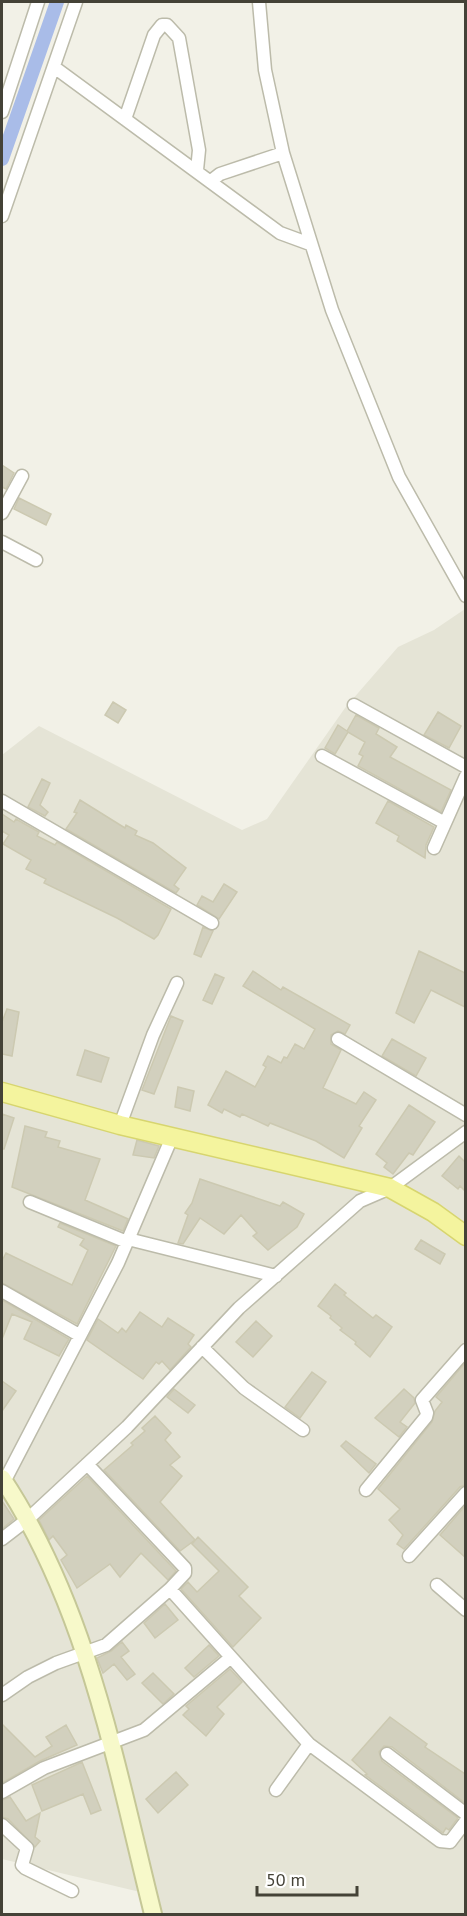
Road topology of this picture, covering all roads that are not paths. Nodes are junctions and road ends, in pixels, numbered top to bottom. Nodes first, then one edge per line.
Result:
1 (39, 2) edge
2 (76, 2) edge
3 (259, 2) edge
4 (54, 68) junction
5 (2, 112) edge
6 (125, 119) junction
7 (283, 153) junction
8 (197, 170) junction
9 (211, 181) junction
10 (2, 216) edge
11 (309, 244) junction
12 (22, 476) dead end
13 (2, 513) edge
14 (2, 542) edge
15 (36, 560) dead end
16 (465, 596) edge
17 (354, 705) dead end
18 (322, 756) dead end
19 (465, 767) edge
20 (465, 776) edge
21 (2, 801) edge
22 (445, 823) junction
23 (434, 848) dead end
24 (212, 923) dead end
25 (177, 983) dead end
26 (338, 1039) dead end
27 (2, 1092) edge
28 (465, 1115) edge
29 (120, 1125) junction
30 (465, 1132) edge
31 (172, 1137) junction
32 (390, 1188) junction
33 (30, 1202) dead end
34 (465, 1236) edge
35 (128, 1240) junction
36 (276, 1276) junction
37 (2, 1291) edge
38 (79, 1335) junction
39 (202, 1347) junction
40 (465, 1350) edge
41 (303, 1430) dead end
42 (87, 1464) junction
43 (3, 1480) edge
44 (366, 1490) dead end
45 (465, 1493) edge
46 (28, 1519) junction
47 (2, 1539) edge
48 (409, 1556) dead end
49 (437, 1585) dead end
50 (170, 1589) junction
51 (465, 1610) edge
52 (86, 1654) junction
53 (230, 1658) junction
54 (2, 1695) edge
55 (110, 1741) junction
56 (309, 1744) junction
57 (387, 1754) dead end
58 (276, 1790) dead end
59 (2, 1792) edge
60 (465, 1814) edge
61 (465, 1821) edge
62 (2, 1825) edge
63 (72, 1891) dead end
64 (153, 1914) edge

1 - 5 street
2 - 4 street
3 - 7 street
4 - 6 street
4 - 10 street
6 - 8 street
6 - 8 street
7 - 9 street
7 - 11 street
8 - 9 street
9 - 11 street
11 - 16 street
12 - 13 street
14 - 15 street
17 - 19 street
18 - 22 street
20 - 22 street
21 - 24 street
22 - 23 street
25 - 29 street
26 - 28 street
27 - 29 main road
29 - 31 main road
30 - 32 street
31 - 32 main road
31 - 35 street
32 - 34 main road
32 - 36 street
33 - 35 street
35 - 36 street
35 - 38 street
36 - 39 street
37 - 38 street
38 - 43 street
39 - 41 street
39 - 42 street
40 - 44 street
42 - 46 street
42 - 50 street
43 - 46 street
45 - 48 street
46 - 47 street
46 - 52 street
49 - 51 street
50 - 52 street
50 - 53 street
52 - 54 street
52 - 55 street
53 - 55 street
53 - 56 street
55 - 59 street
55 - 64 street
56 - 58 street
56 - 61 street
57 - 60 street
62 - 63 street

